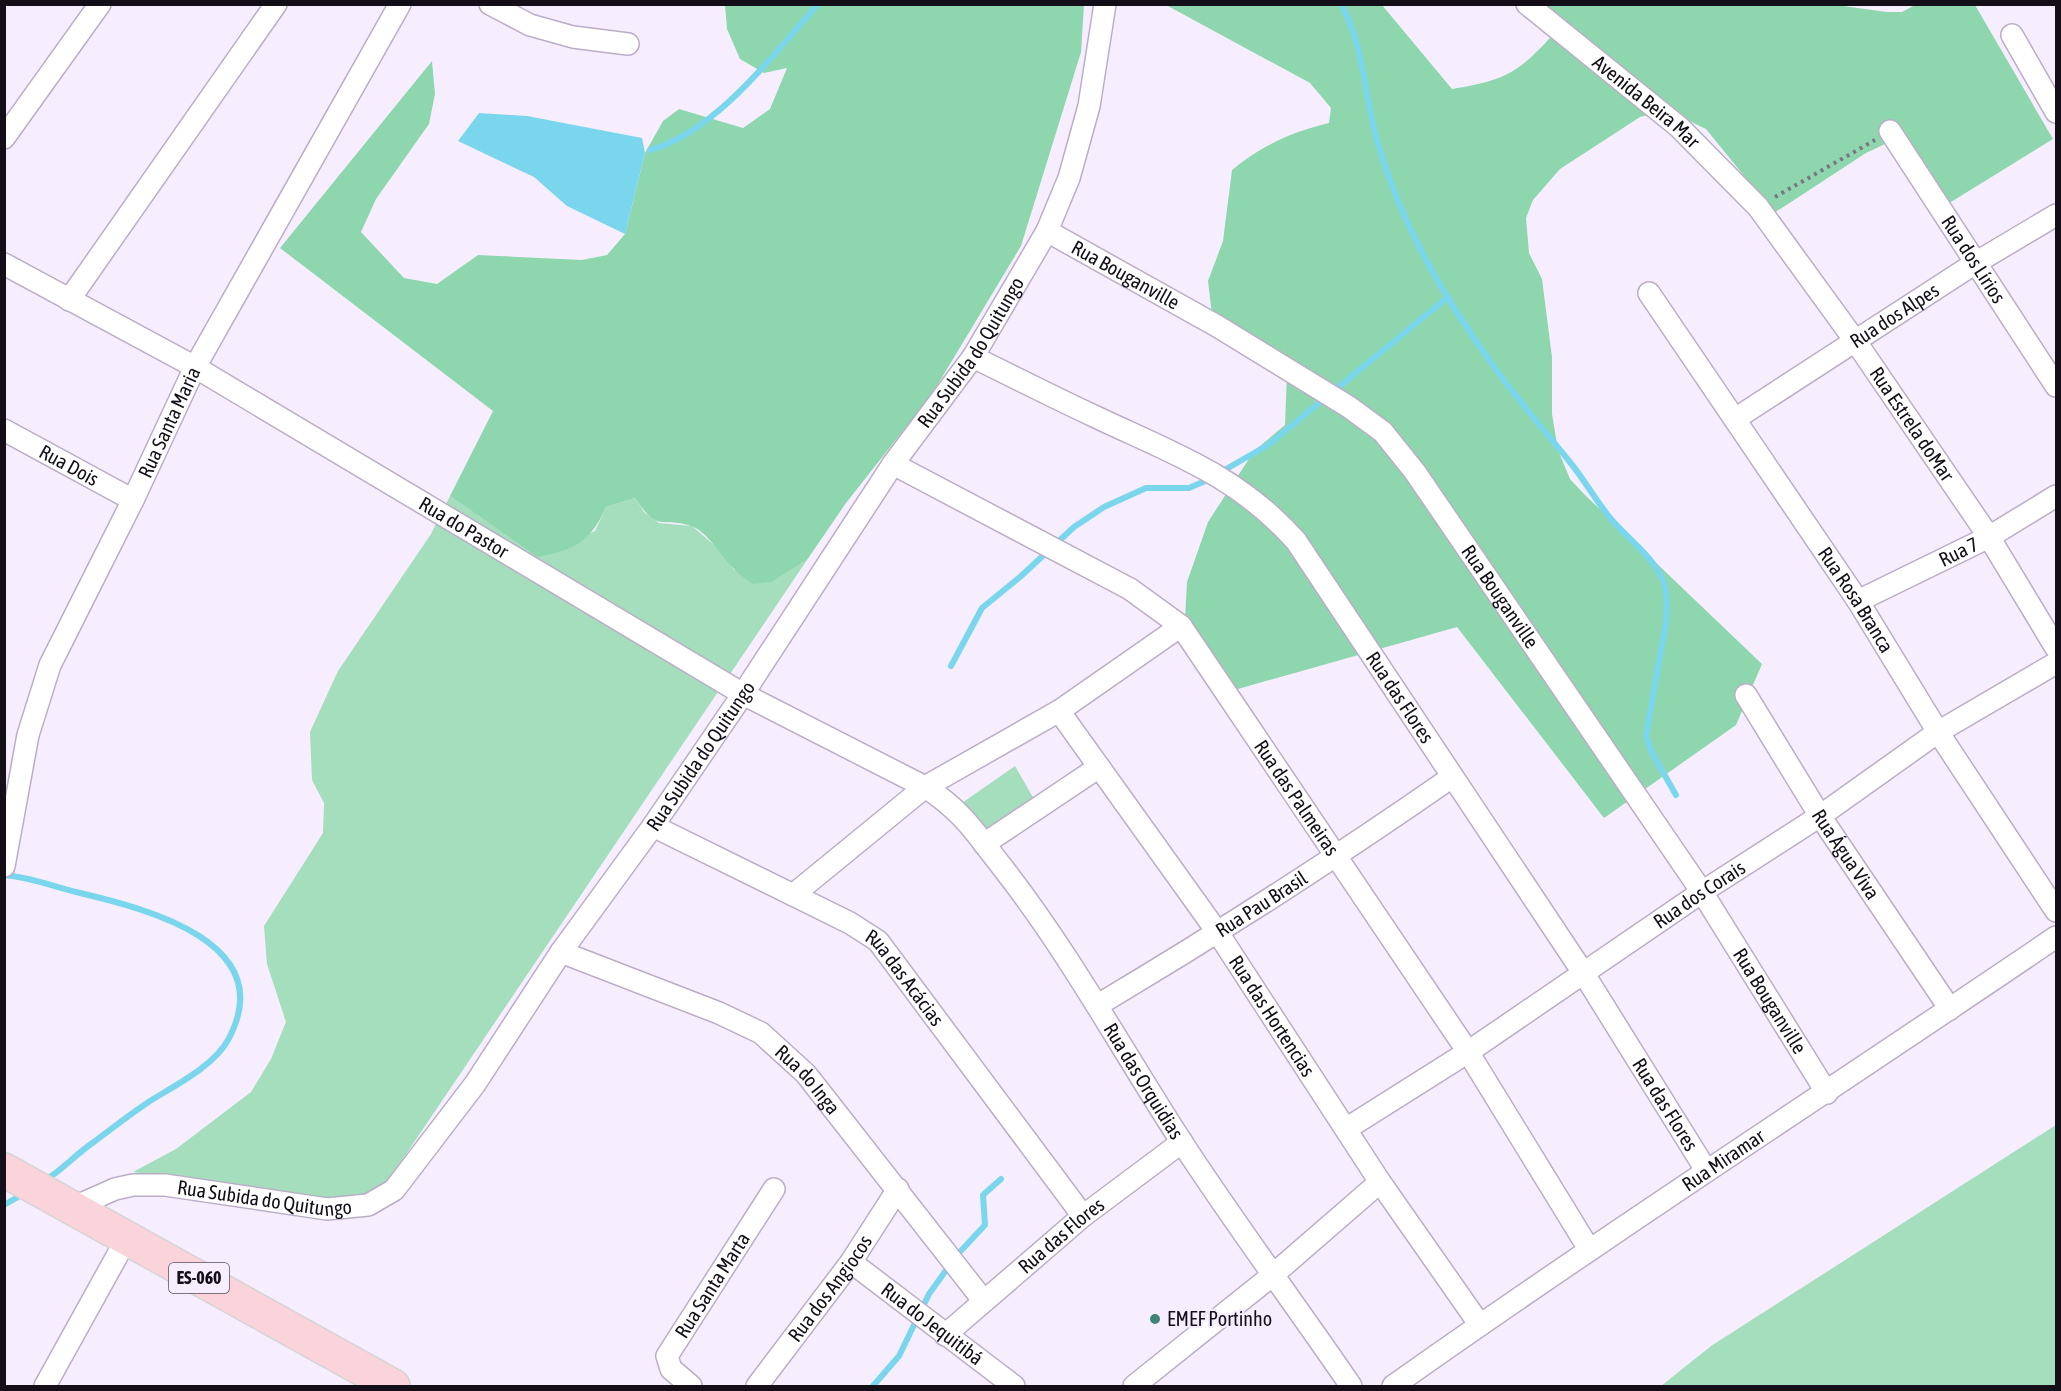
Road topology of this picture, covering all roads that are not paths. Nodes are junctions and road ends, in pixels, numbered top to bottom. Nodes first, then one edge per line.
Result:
1 (100, 4) edge
2 (276, 4) edge
3 (400, 4) edge
4 (490, 4) edge
5 (1105, 4) edge
6 (1527, 4) edge
7 (2012, 35) dead end
8 (628, 44) dead end
9 (2056, 112) edge
10 (1890, 131) road end
11 (4, 138) edge
12 (1758, 207) joint
13 (2056, 214) edge
14 (1047, 231) junction
15 (1977, 262) junction
16 (4, 264) edge
17 (1649, 293) dead end
18 (69, 300) junction
19 (1856, 342) junction
20 (973, 357) junction
21 (195, 367) junction
22 (2056, 386) edge
23 (1735, 419) junction
24 (4, 430) edge
25 (893, 464) junction
26 (2056, 496) edge
27 (133, 500) junction
28 (1989, 537) junction
29 (1858, 601) junction
30 (1181, 626) junction
31 (2056, 648) edge
32 (2056, 663) edge
33 (743, 694) junction
34 (1746, 695) dead end
35 (1059, 711) junction
36 (1938, 732) junction
37 (1099, 767) junction
38 (1452, 777) junction
39 (925, 787) junction
40 (1820, 816) junction
41 (653, 826) junction
42 (984, 844) junction
43 (1335, 858) junction
44 (4, 866) edge
45 (1702, 892) junction
46 (793, 895) junction
47 (2056, 911) edge
48 (1218, 933) junction
49 (2056, 937) edge
50 (561, 952) junction
51 (1584, 974) junction
52 (1098, 1005) junction
53 (1950, 1009) junction
54 (1468, 1052) junction
55 (1827, 1093) junction
56 (1346, 1130) junction
57 (1182, 1142) junction
58 (4, 1170) edge
59 (1706, 1170) junction
60 (1380, 1182) junction
61 (774, 1189) dead end
62 (898, 1189) junction
63 (72, 1208) junction
64 (1083, 1216) junction
65 (127, 1238) junction
66 (1589, 1250) junction
67 (851, 1262) junction
68 (1274, 1274) junction
69 (983, 1300) junction
70 (1480, 1325) junction
71 (945, 1335) junction
72 (687, 1384) edge
73 (1144, 1384) edge
74 (45, 1386) edge
75 (393, 1386) edge
76 (757, 1386) edge
77 (1014, 1386) edge
78 (1351, 1386) edge
79 (1393, 1386) edge

1 - 11 street
2 - 18 street
3 - 21 street, Rua Santa Maria
4 - 8 street
5 - 14 street, Rua Subida do Quitungo
6 - 12 street, Avenida Beira Mar
7 - 9 street
10 - 15 street, Rua dos Lírios
12 - 19 street, Rua Estrela doMar
13 - 15 street, Rua dos Alpes
14 - 20 street, Rua Subida do Quitungo
14 - 45 street, Rua Bouganville
15 - 19 street, Rua dos Alpes
15 - 22 street, Rua dos Lírios
16 - 18 street, Rua do Pastor
17 - 23 street, Rua Rosa Branca
18 - 21 street, Rua do Pastor
19 - 23 street, Rua dos Alpes
19 - 28 street, Rua Estrela doMar
20 - 25 street, Rua Subida do Quitungo
20 - 38 street, Rua das Flores
21 - 27 street, Rua Santa Maria
21 - 33 street, Rua do Pastor
23 - 29 street, Rua Rosa Branca
24 - 27 street, Rua Dois
25 - 30 street, Rua das Palmeiras
25 - 33 street, Rua Subida do Quitungo
26 - 28 street, Rua 7
27 - 44 street, Rua Santa Maria
28 - 29 street, Rua 7
28 - 31 street, Rua Estrela doMar
29 - 36 street, Rua Rosa Branca
30 - 35 street
30 - 43 street, Rua das Palmeiras
32 - 36 street, Rua dos Corais
33 - 39 street, Rua do Pastor
33 - 41 street, Rua Subida do Quitungo
34 - 40 street, Rua Água Viva
35 - 37 street, Rua das Hortencias
35 - 39 street
36 - 40 street, Rua dos Corais
36 - 47 street, Rua Rosa Branca
37 - 42 street
37 - 48 street, Rua das Hortencias
38 - 43 street, Rua Pau Brasil
38 - 51 street, Rua das Flores
39 - 42 street, Rua das Orquidias
39 - 46 street
40 - 45 street, Rua dos Corais
40 - 53 street, Rua Água Viva
41 - 46 street, Rua das Acácias
41 - 50 street, Rua Subida do Quitungo
42 - 52 street, Rua das Orquidias
43 - 48 street, Rua Pau Brasil
43 - 54 street, Rua das Palmeiras
45 - 51 street, Rua dos Corais
45 - 55 street, Rua Bouganville
46 - 64 street, Rua das Acácias
48 - 52 street, Rua Pau Brasil
48 - 56 street, Rua das Hortencias
49 - 53 street, Rua Miramar
50 - 62 street, Rua do Inga
50 - 63 street, Rua Subida do Quitungo
51 - 54 street, Rua dos Corais
51 - 59 street, Rua das Flores
52 - 57 street, Rua das Orquidias
53 - 55 street, Rua Miramar
54 - 56 street, Rua dos Corais
54 - 66 street, Rua das Palmeiras
55 - 59 street, Rua Miramar
56 - 60 street, Rua das Hortencias
57 - 64 street, Rua das Flores
57 - 68 street, Rua das Orquidias
58 - 63 main road, ES-060
59 - 66 street, Rua Miramar
60 - 68 street
60 - 70 street, Rua das Hortencias
61 - 72 street, Rua Santa Marta
62 - 67 street, Rua dos Angiocos
62 - 69 street, Rua do Inga
63 - 65 main road, ES-060
64 - 69 street, Rua das Flores
65 - 74 street
65 - 75 main road, ES-060
66 - 70 street, Rua Miramar
67 - 71 street, Rua do Jequitibá
67 - 76 street, Rua dos Angiocos
68 - 73 street
68 - 78 street, Rua das Orquidias
69 - 71 street, Rua das Flores
70 - 79 street, Rua Miramar
71 - 77 street, Rua do Jequitibá

